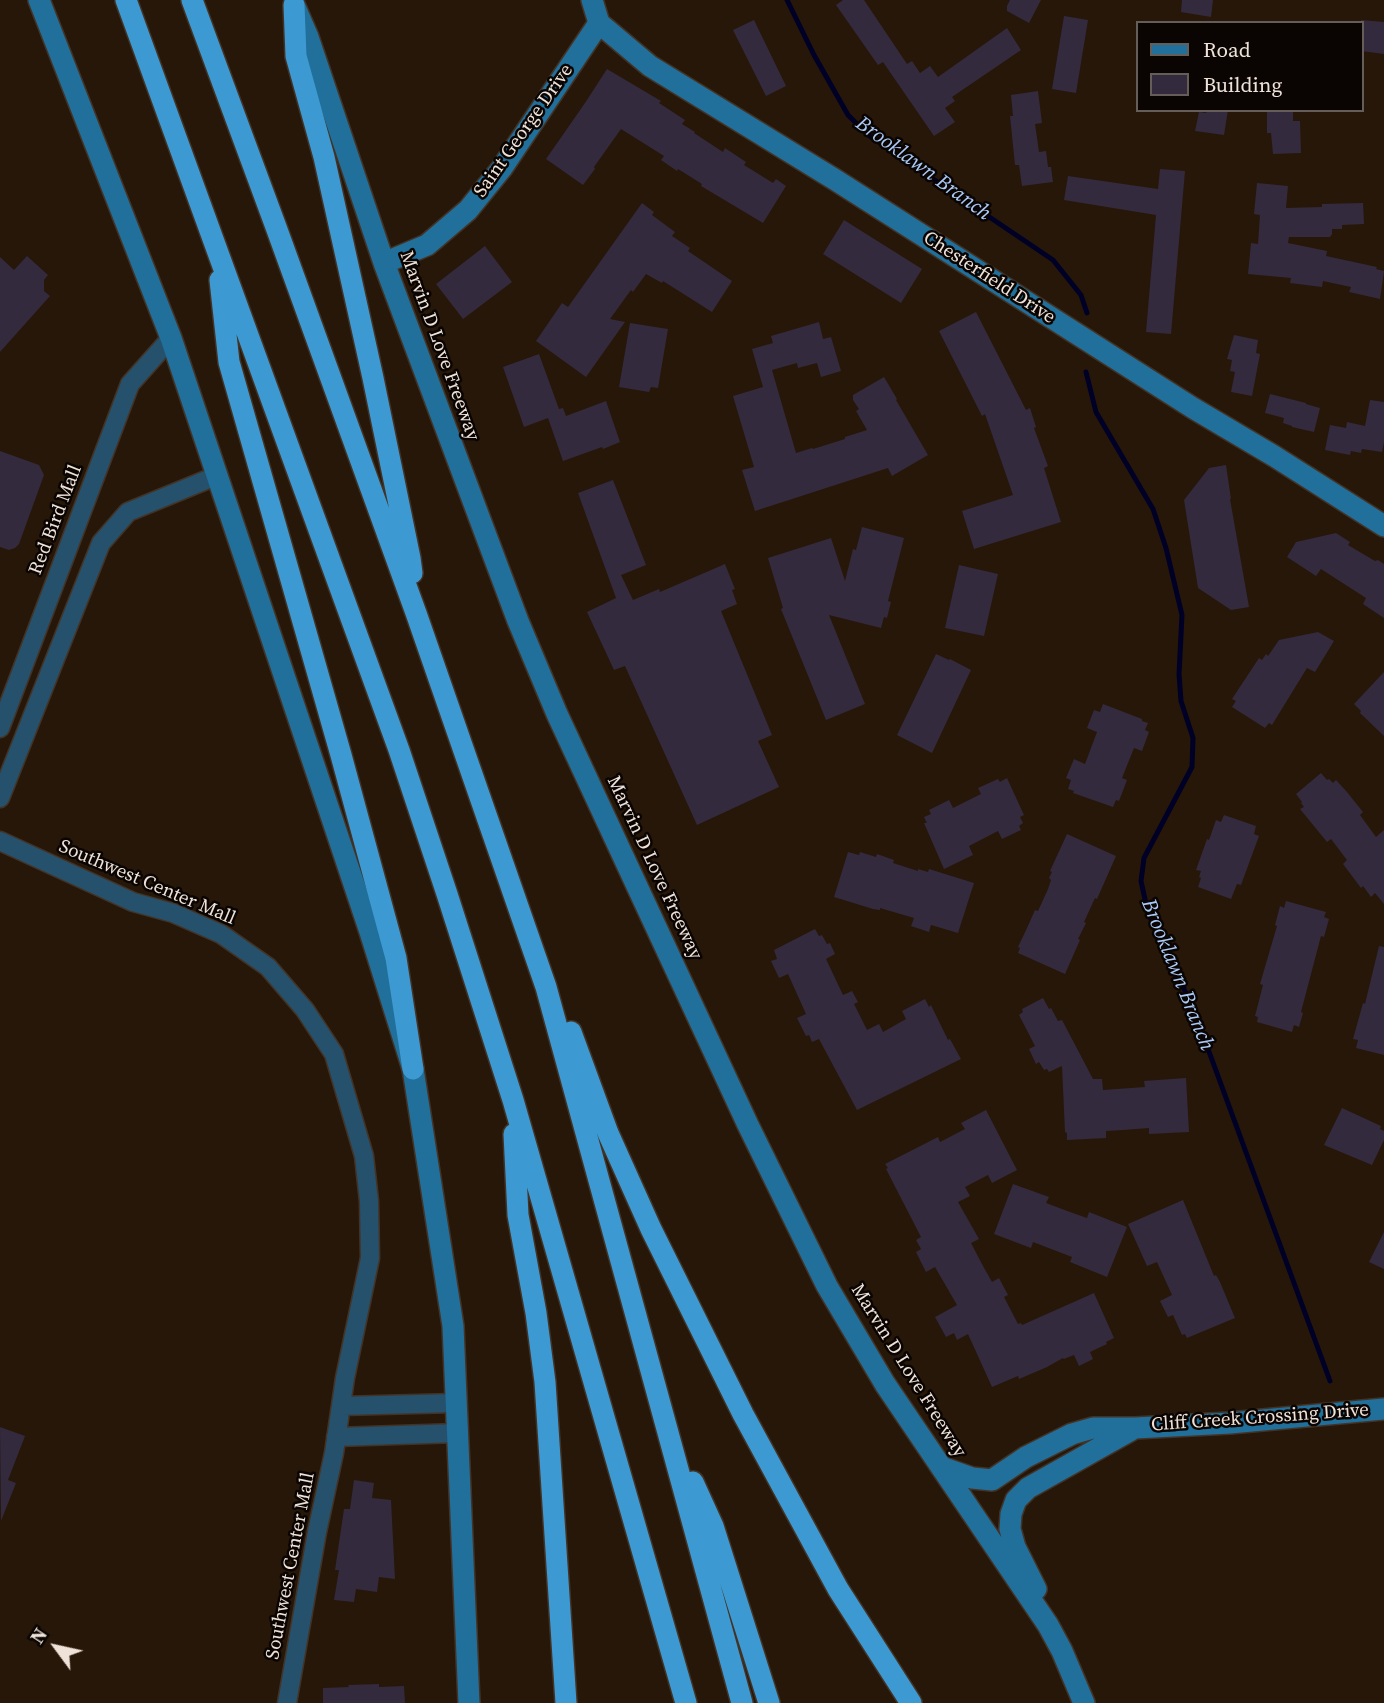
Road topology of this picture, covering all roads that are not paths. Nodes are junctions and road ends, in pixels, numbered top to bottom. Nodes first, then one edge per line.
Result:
1 (39, 0) edge
2 (127, 0) edge
3 (192, 0) edge
4 (593, 0) edge
5 (293, 2) edge
6 (599, 23) junction
7 (217, 246) junction
8 (384, 263) junction
9 (170, 338) junction
10 (216, 476) junction
11 (1384, 526) edge
12 (416, 613) junction
13 (0, 728) edge
14 (0, 797) edge
15 (0, 841) edge
16 (546, 987) junction
17 (413, 1069) junction
18 (513, 1100) junction
19 (456, 1402) junction
20 (341, 1406) junction
21 (1384, 1409) edge
22 (665, 1419) junction
23 (1135, 1428) junction
24 (457, 1433) junction
25 (336, 1437) junction
26 (941, 1467) junction
27 (1048, 1625) junction
28 (287, 1703) edge
29 (468, 1703) edge
30 (566, 1703) edge
31 (683, 1703) edge
32 (742, 1703) edge
33 (769, 1703) edge
34 (911, 1703) edge
35 (1084, 1703) edge

1 - 9 main road
2 - 7 highway
3 - 12 highway
4 - 6 main road
5 - 8 main road, Marvin D Love Freeway
5 - 12 highway
6 - 8 main road, Saint George Drive
6 - 11 main road, Chesterfield Drive
7 - 17 highway
7 - 18 highway
8 - 26 main road, Marvin D Love Freeway
9 - 10 main road
9 - 13 street, Red Bird Mall
10 - 14 street
10 - 17 main road
12 - 16 highway
15 - 20 street, Southwest Center Mall
16 - 22 highway
16 - 34 highway
17 - 19 main road
18 - 30 highway
18 - 31 highway
19 - 20 street
19 - 24 main road
20 - 25 street, Southwest Center Mall
21 - 23 main road, Cliff Creek Crossing Drive
22 - 32 highway
22 - 33 highway
23 - 26 main road, Cliff Creek Crossing Drive
23 - 27 main road, Cliff Creek Crossing Drive
24 - 25 street
24 - 29 main road
25 - 28 street, Southwest Center Mall
26 - 27 main road, Marvin D Love Freeway
27 - 35 main road, Marvin D Love Freeway

